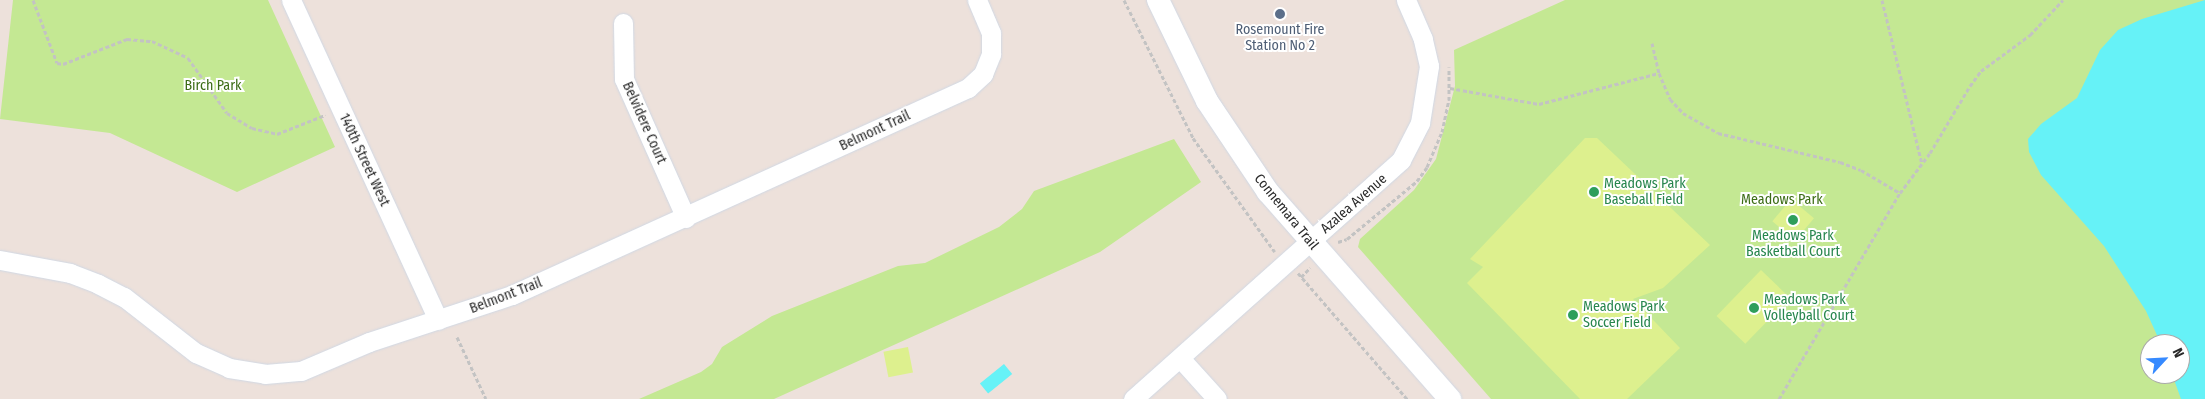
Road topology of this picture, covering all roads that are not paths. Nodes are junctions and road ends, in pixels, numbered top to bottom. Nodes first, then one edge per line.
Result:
1 (291, 0) edge
2 (977, 0) edge
3 (1158, 0) edge
4 (1406, 0) edge
5 (623, 23) dead end
6 (686, 218) junction
7 (1310, 242) junction
8 (0, 260) edge
9 (438, 320) junction
10 (1180, 358) junction
11 (1133, 399) edge
12 (1217, 399) edge
13 (1450, 399) edge

1 - 9 street, 140th Street West
2 - 6 street, Belmont Trail
3 - 7 street, Connemara Trail
4 - 7 street, Azalea Avenue
5 - 6 street, Belvidere Court
6 - 9 street, Belmont Trail
7 - 10 street, Azalea Avenue
7 - 13 street, Connemara Trail
8 - 9 street, Belmont Trail
10 - 11 street, Azalea Avenue
10 - 12 street

